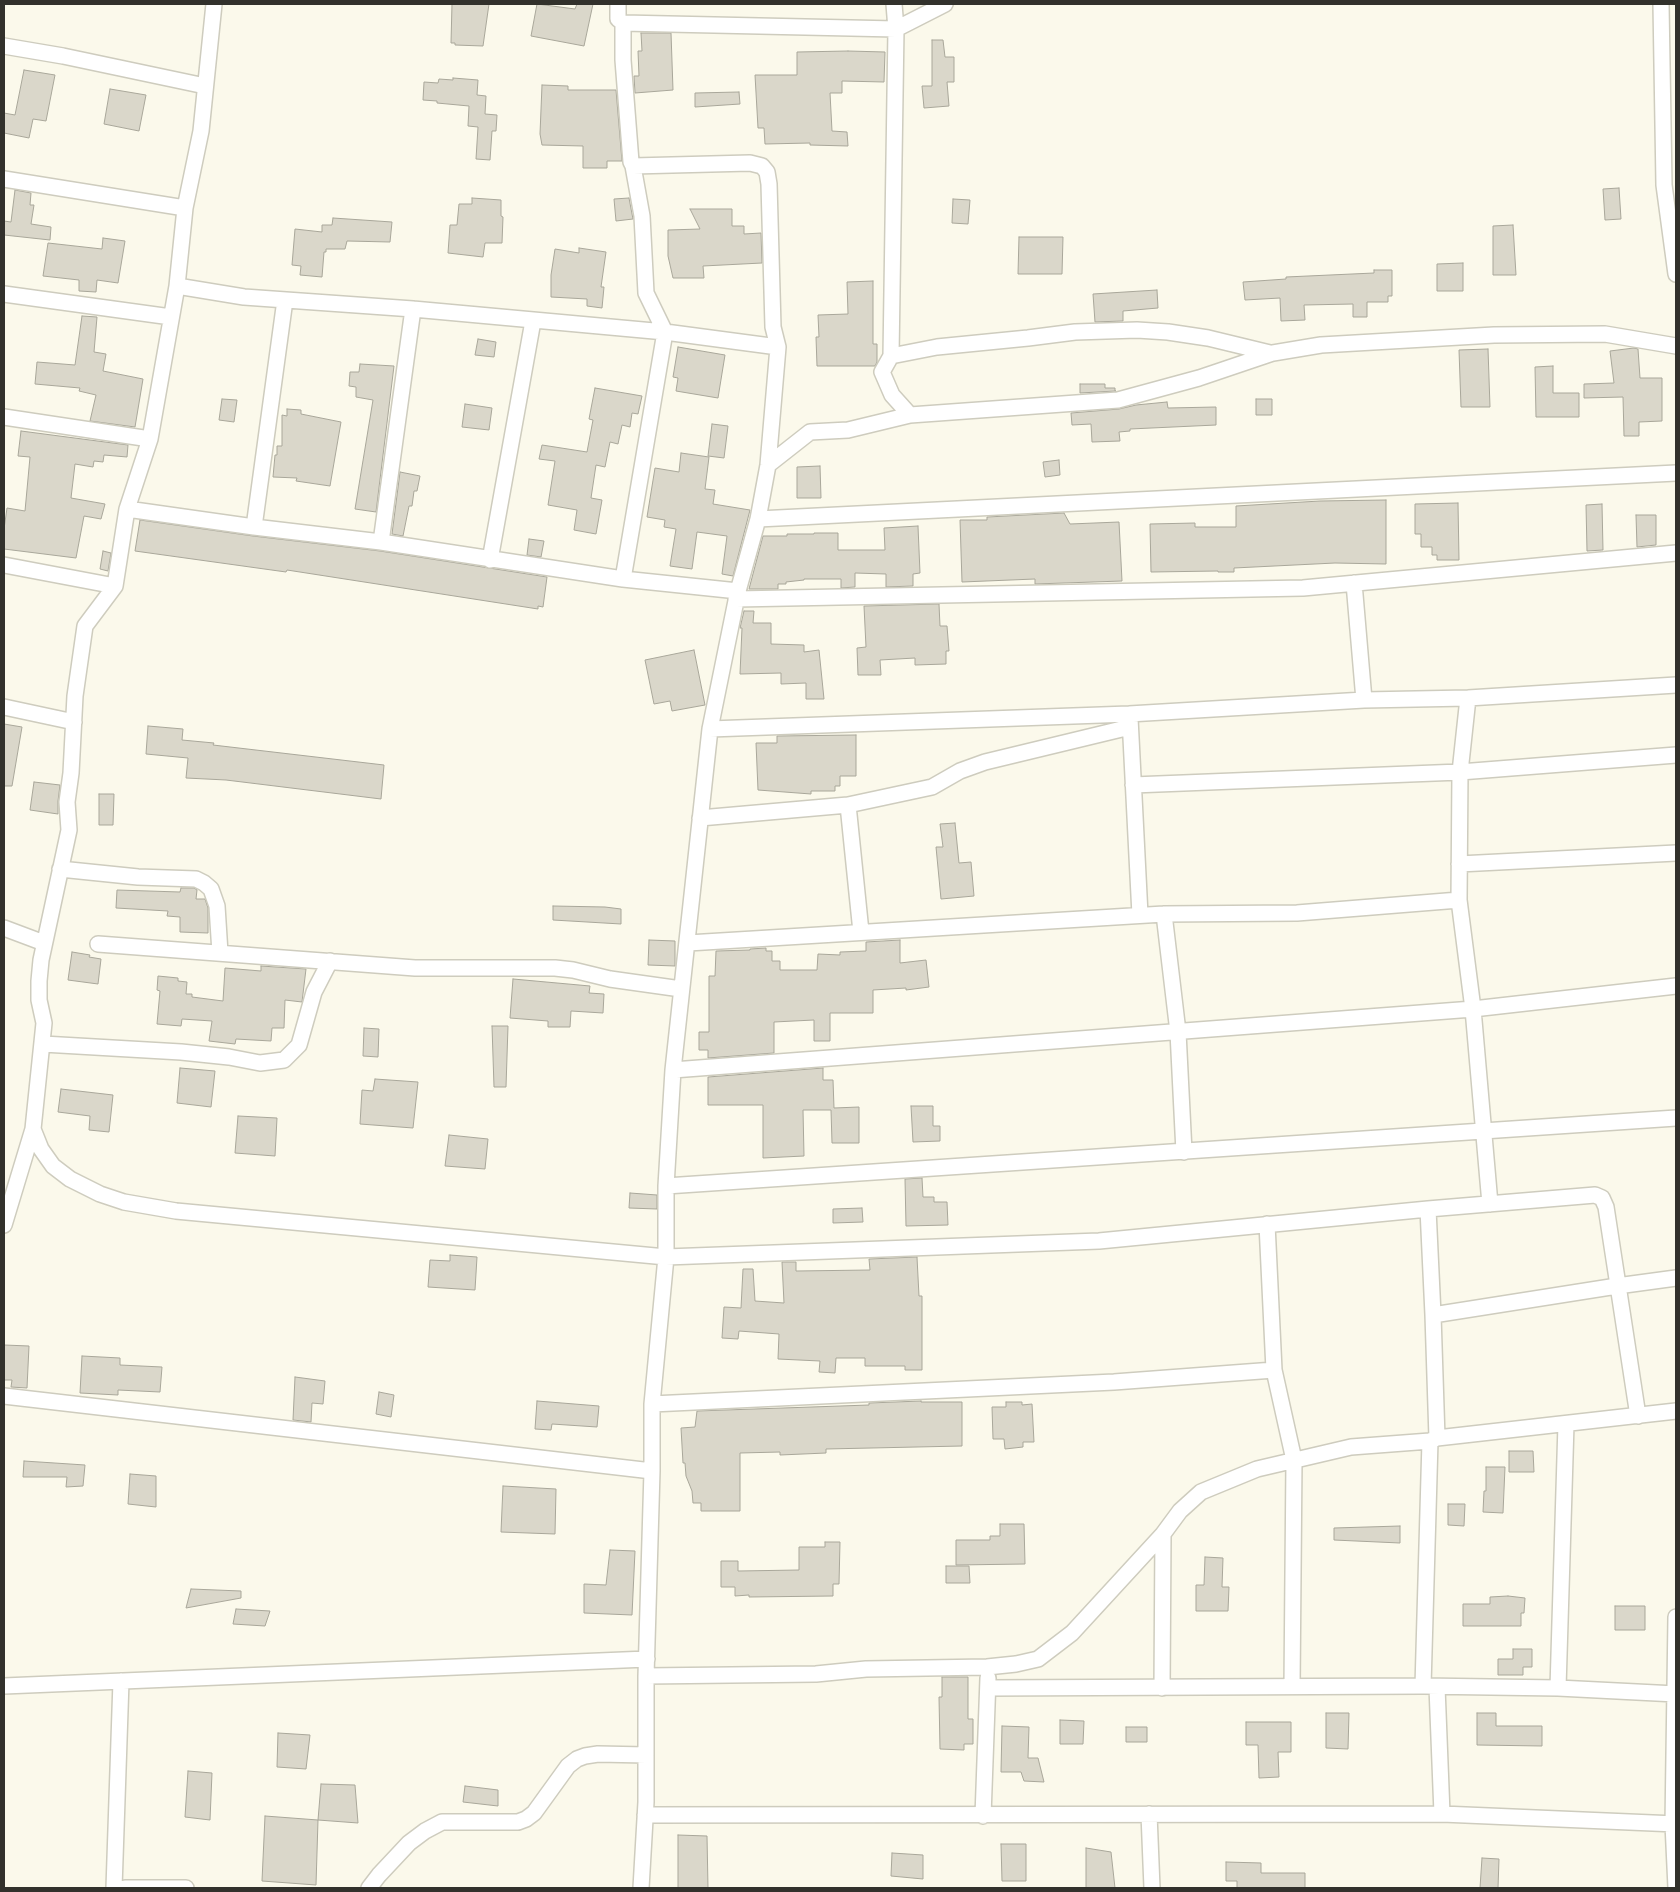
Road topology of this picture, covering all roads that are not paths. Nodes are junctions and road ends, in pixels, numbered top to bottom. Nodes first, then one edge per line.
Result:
1 (214, 4) edge
2 (618, 4) edge
3 (894, 4) edge
4 (945, 4) edge
5 (1661, 4) edge
6 (623, 22) junction
7 (896, 29) junction
8 (1676, 44) edge
9 (1661, 45) junction
10 (4, 46) edge
11 (205, 86) junction
12 (633, 166) junction
13 (4, 179) edge
14 (1670, 184) edge
15 (185, 208) junction
16 (1676, 274) edge
17 (177, 286) junction
18 (4, 294) edge
19 (285, 300) junction
20 (413, 308) junction
21 (172, 317) junction
22 (533, 321) junction
23 (665, 332) junction
24 (1676, 346) edge
25 (778, 347) junction
26 (1273, 353) junction
27 (891, 356) junction
28 (910, 415) junction
29 (4, 417) edge
30 (150, 439) junction
31 (768, 465) junction
32 (1676, 473) edge
33 (127, 510) junction
34 (758, 519) junction
35 (254, 527) junction
36 (381, 542) junction
37 (1676, 553) edge
38 (490, 560) junction
39 (4, 565) edge
40 (623, 579) junction
41 (1354, 583) junction
42 (115, 586) junction
43 (737, 595) junction
44 (1676, 685) edge
45 (1468, 698) junction
46 (1364, 700) junction
47 (4, 707) edge
48 (1130, 721) junction
49 (74, 722) junction
50 (710, 729) junction
51 (1676, 755) edge
52 (1460, 772) junction
53 (1133, 785) junction
54 (848, 805) junction
55 (700, 818) junction
56 (1676, 853) edge
57 (1458, 864) junction
58 (60, 869) junction
59 (1459, 900) junction
60 (1164, 914) junction
61 (1140, 915) junction
62 (4, 928) edge
63 (861, 932) junction
64 (44, 943) junction
65 (688, 943) junction
66 (98, 944) dead end
67 (220, 953) junction
68 (330, 962) junction
69 (1676, 986) edge
70 (681, 989) junction
71 (1473, 1009) junction
72 (1178, 1032) junction
73 (43, 1044) junction
74 (673, 1070) junction
75 (1676, 1118) edge
76 (33, 1129) junction
77 (1484, 1132) junction
78 (1184, 1152) junction
79 (666, 1186) junction
80 (1490, 1204) junction
81 (1428, 1209) junction
82 (1267, 1224) junction
83 (4, 1225) edge
84 (666, 1257) junction
85 (1676, 1278) edge
86 (1617, 1286) junction
87 (1434, 1315) junction
88 (1274, 1370) junction
89 (4, 1396) edge
90 (652, 1404) junction
91 (1676, 1411) edge
92 (1638, 1416) junction
93 (1566, 1424) junction
94 (1434, 1440) junction
95 (1294, 1460) junction
96 (652, 1470) junction
97 (1163, 1534) junction
98 (1676, 1616) edge
99 (647, 1658) junction
100 (987, 1667) junction
101 (646, 1676) junction
102 (121, 1681) junction
103 (4, 1686) edge
104 (1292, 1686) junction
105 (1430, 1686) junction
106 (988, 1688) junction
107 (1162, 1688) junction
108 (1558, 1688) junction
109 (1676, 1694) edge
110 (646, 1755) junction
111 (1149, 1814) junction
112 (1442, 1814) junction
113 (645, 1815) junction
114 (983, 1816) junction
115 (1675, 1824) edge
116 (114, 1888) edge
117 (125, 1888) edge
118 (186, 1888) edge
119 (369, 1888) edge
120 (641, 1888) edge
121 (1152, 1888) edge
122 (1676, 1888) edge

1 - 11 street
2 - 6 street
3 - 7 street
4 - 7 street
5 - 9 street
6 - 7 street
6 - 12 street
7 - 27 street
8 - 9 street
9 - 14 street
10 - 11 street
11 - 15 street
12 - 23 street
12 - 25 street
13 - 15 street
14 - 16 street
15 - 17 street
17 - 19 street
17 - 21 street
18 - 21 street
19 - 20 street
19 - 35 street
20 - 22 street
20 - 36 street
21 - 30 street
22 - 23 street
22 - 38 street
23 - 25 street
23 - 40 street
24 - 26 street
25 - 31 street
26 - 27 street
26 - 28 street
27 - 28 street
28 - 31 street
29 - 30 street
30 - 33 street
31 - 34 street
32 - 34 street
33 - 35 street
33 - 42 street
34 - 43 street
35 - 36 street
36 - 38 street
37 - 41 street
38 - 40 street
39 - 42 street
40 - 43 street
41 - 43 street
41 - 46 street
42 - 49 street
43 - 50 street
44 - 45 street
45 - 46 street
45 - 52 street
46 - 48 street
47 - 49 street
48 - 50 street
48 - 53 street
48 - 54 street
49 - 58 street
50 - 55 street
51 - 52 street
52 - 53 street
52 - 57 street
53 - 61 street
54 - 55 street
54 - 63 street
55 - 65 street
56 - 57 street
57 - 59 street
58 - 64 street
58 - 67 street
59 - 60 street
59 - 71 street
60 - 61 street
60 - 72 street
61 - 63 street
62 - 64 street
63 - 65 street
64 - 73 street
65 - 70 street
66 - 67 street
67 - 68 street
68 - 70 street
68 - 73 street
69 - 71 street
70 - 74 street
71 - 72 street
71 - 77 street
72 - 74 street
72 - 78 street
73 - 76 street
74 - 79 street
75 - 77 street
76 - 83 street
76 - 84 street
77 - 78 street
77 - 80 street
78 - 79 street
79 - 84 street
80 - 81 street
80 - 86 street
81 - 82 street
81 - 87 street
82 - 84 street
82 - 88 street
84 - 90 street
85 - 86 street
86 - 87 street
86 - 92 street
87 - 94 street
88 - 90 street
88 - 95 street
89 - 96 street
90 - 96 street
91 - 92 street
92 - 93 street
93 - 94 street
93 - 108 street
94 - 95 street
94 - 105 street
95 - 97 street
95 - 104 street
96 - 99 street
97 - 100 street
97 - 107 street
98 - 109 street
99 - 101 street
99 - 102 street
100 - 101 street
100 - 106 street
101 - 110 street
102 - 103 street
102 - 116 street
104 - 105 street
104 - 107 street
105 - 108 street
105 - 112 street
106 - 107 street
106 - 114 street
108 - 109 street
109 - 115 street
110 - 113 street
110 - 119 street
111 - 112 street
111 - 114 street
111 - 121 street
112 - 115 street
113 - 114 street
113 - 120 street
115 - 122 street
117 - 118 street

